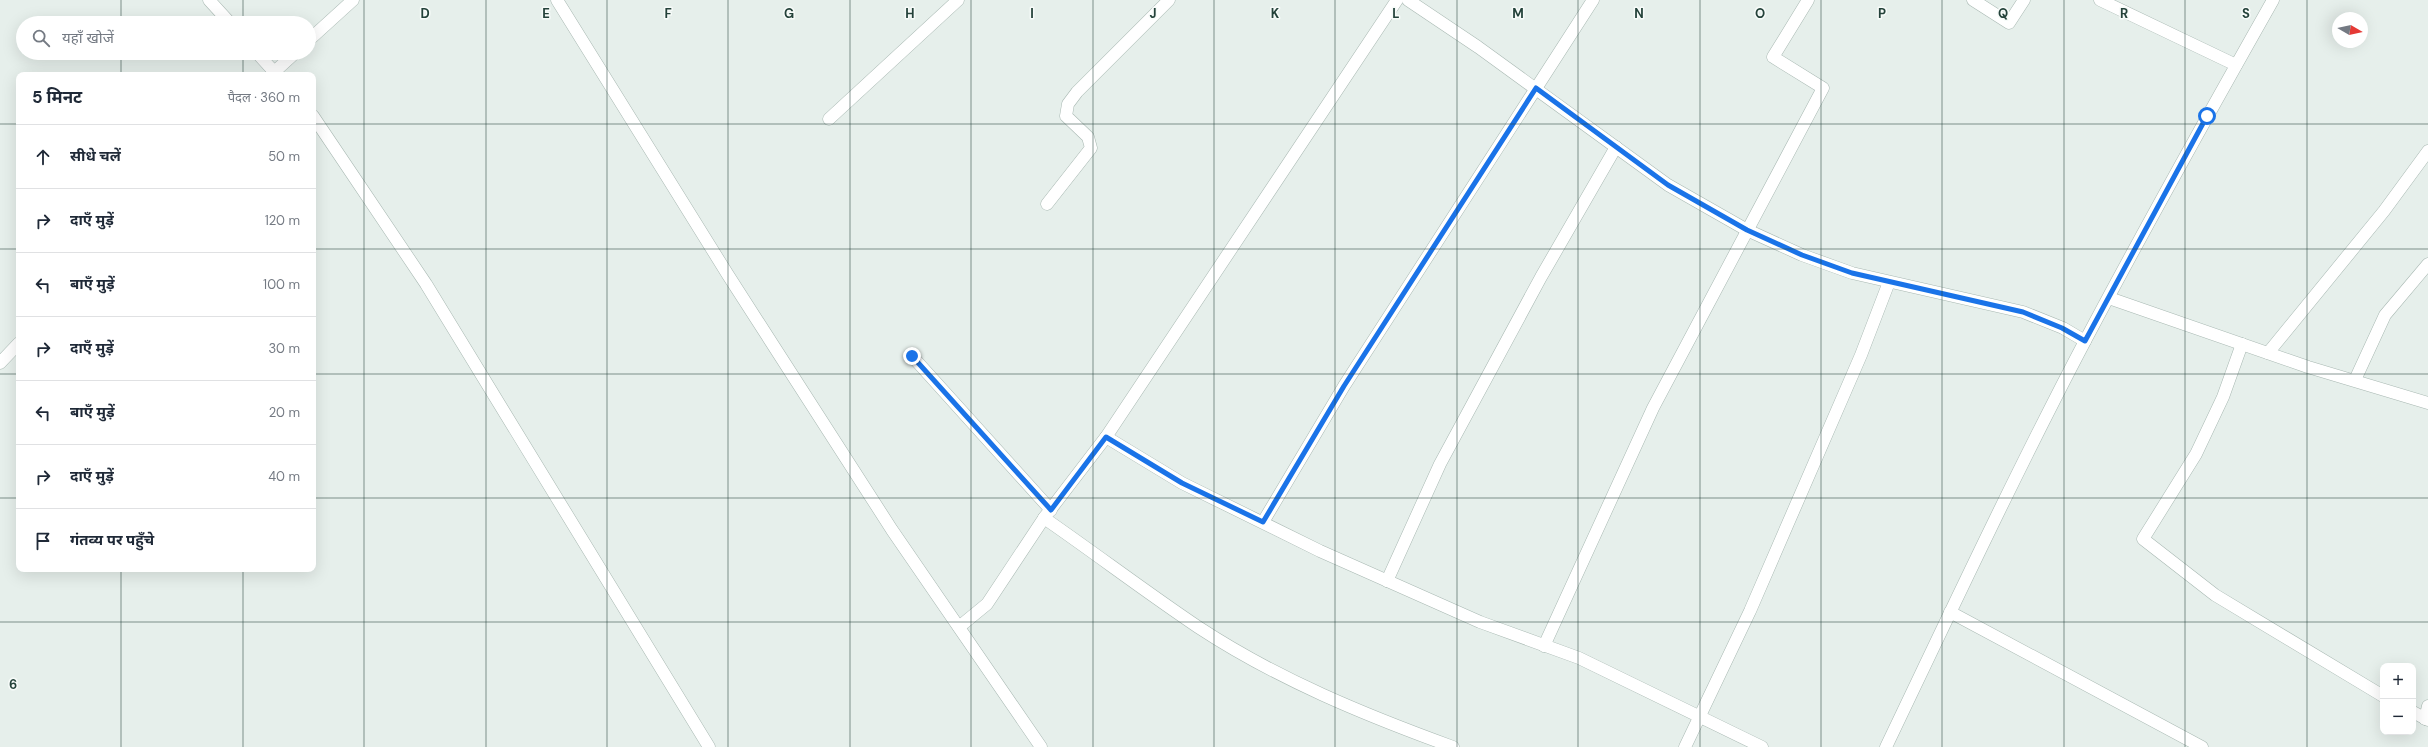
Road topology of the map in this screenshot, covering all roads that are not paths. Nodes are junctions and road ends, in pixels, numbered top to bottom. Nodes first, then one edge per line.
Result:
1 (209, 0) edge
2 (353, 0) edge
3 (557, 0) edge
4 (958, 0) edge
5 (1169, 0) edge
6 (1396, 0) edge
7 (1408, 0) edge
8 (1593, 0) edge
9 (1808, 0) edge
10 (1973, 0) edge
11 (2024, 0) edge
12 (2100, 0) edge
13 (2273, 0) edge
14 (224, 16) edge
15 (316, 34) edge
16 (263, 60) edge
17 (288, 60) edge
18 (2236, 65) junction
19 (272, 72) edge
20 (276, 72) edge
21 (1536, 88) junction
22 (830, 119) dead end
23 (316, 120) edge
24 (1616, 147) junction
25 (2428, 151) edge
26 (1047, 204) dead end
27 (1747, 230) junction
28 (2428, 264) edge
29 (1888, 282) junction
30 (2109, 298) junction
31 (2085, 341) junction
32 (2242, 344) junction
33 (16, 346) edge
34 (2268, 353) junction
35 (912, 356) dead end
36 (0, 363) edge
37 (2355, 380) junction
38 (2428, 403) edge
39 (1106, 437) junction
40 (1048, 514) junction
41 (1263, 522) junction
42 (1387, 581) junction
43 (1950, 612) junction
44 (959, 628) junction
45 (1544, 646) junction
46 (2380, 694) edge
47 (2428, 706) edge
48 (2416, 714) edge
49 (1700, 715) junction
50 (2427, 720) edge
51 (709, 747) edge
52 (1041, 747) edge
53 (1453, 747) edge
54 (1685, 747) edge
55 (1762, 747) edge
56 (1886, 747) edge
57 (2202, 747) edge

1 - 14 street
2 - 15 street
3 - 44 street
4 - 22 street
5 - 26 street
6 - 39 street
7 - 21 street
8 - 21 street
9 - 27 street
10 - 11 street
12 - 18 street
13 - 18 street
16 - 19 street
17 - 20 street
18 - 30 street
21 - 24 street
21 - 41 street
23 - 51 street
24 - 27 street
24 - 42 street
25 - 34 street
27 - 29 street
27 - 45 street
28 - 37 street
29 - 31 street
29 - 49 street
30 - 31 street
30 - 32 street
31 - 43 street
32 - 34 street
32 - 46 street
33 - 36 street
34 - 37 street
35 - 40 street
37 - 38 street
39 - 40 street
39 - 41 street
40 - 44 street
40 - 53 street
41 - 42 street
42 - 45 street
43 - 56 street
43 - 57 street
44 - 52 street
45 - 49 street
47 - 50 street
48 - 50 street
49 - 54 street
49 - 55 street

